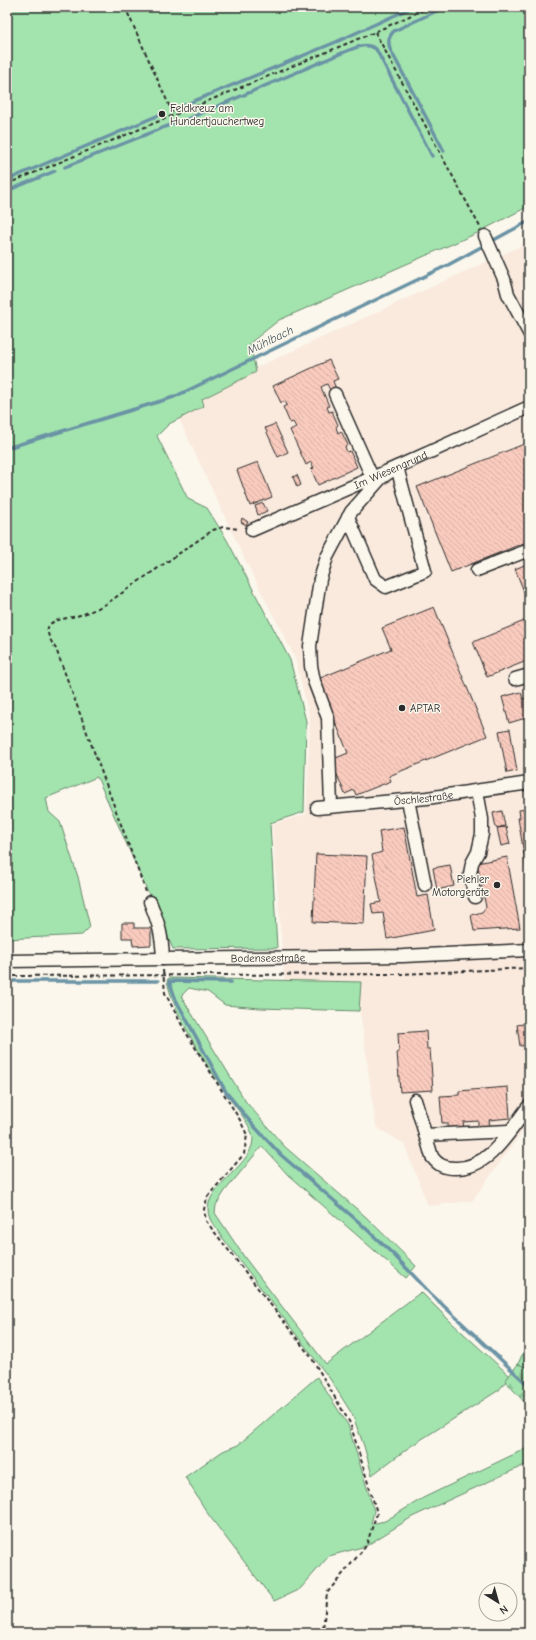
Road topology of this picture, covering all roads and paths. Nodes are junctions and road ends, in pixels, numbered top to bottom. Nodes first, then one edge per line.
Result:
1 (125, 7) edge
2 (429, 7) edge
3 (375, 32) junction
4 (174, 114) junction
5 (7, 184) edge
6 (487, 241) joint
7 (529, 333) edge
8 (335, 394) dead end
9 (529, 407) edge
10 (396, 467) junction
11 (372, 478) junction
12 (348, 517) junction
13 (252, 530) joint
14 (529, 550) edge
15 (477, 570) dead end
16 (529, 675) edge
17 (515, 679) dead end
18 (529, 783) edge
19 (477, 791) junction
20 (408, 800) junction
21 (331, 806) junction
22 (317, 808) dead end
23 (425, 885) dead end
24 (475, 897) dead end
25 (150, 902) joint
26 (529, 950) edge
27 (163, 959) junction
28 (7, 961) edge
29 (529, 968) edge
30 (162, 975) junction
31 (7, 976) edge
32 (415, 1100) dead end
33 (529, 1106) edge
34 (509, 1131) junction
35 (425, 1135) junction
36 (324, 1633) edge

1 - 4 path
2 - 3 path
3 - 4 path
3 - 6 path
4 - 5 path
6 - 7 street
8 - 11 street
9 - 10 street, Im Wiesengrund
10 - 11 street, Im Wiesengrund
10 - 12 street
10 - 12 street
11 - 13 street, Im Wiesengrund
12 - 21 street
13 - 25 path
14 - 15 street
16 - 17 street
18 - 19 street, Öschlestraße
19 - 20 street, Öschlestraße
19 - 24 street
20 - 21 street, Öschlestraße
20 - 23 street
21 - 22 street, Öschlestraße
25 - 27 street
26 - 27 street, Bodenseestraße
27 - 28 street, Bodenseestraße
29 - 30 path
30 - 31 path
30 - 36 path
32 - 35 street
33 - 34 street
34 - 35 street
34 - 35 street

